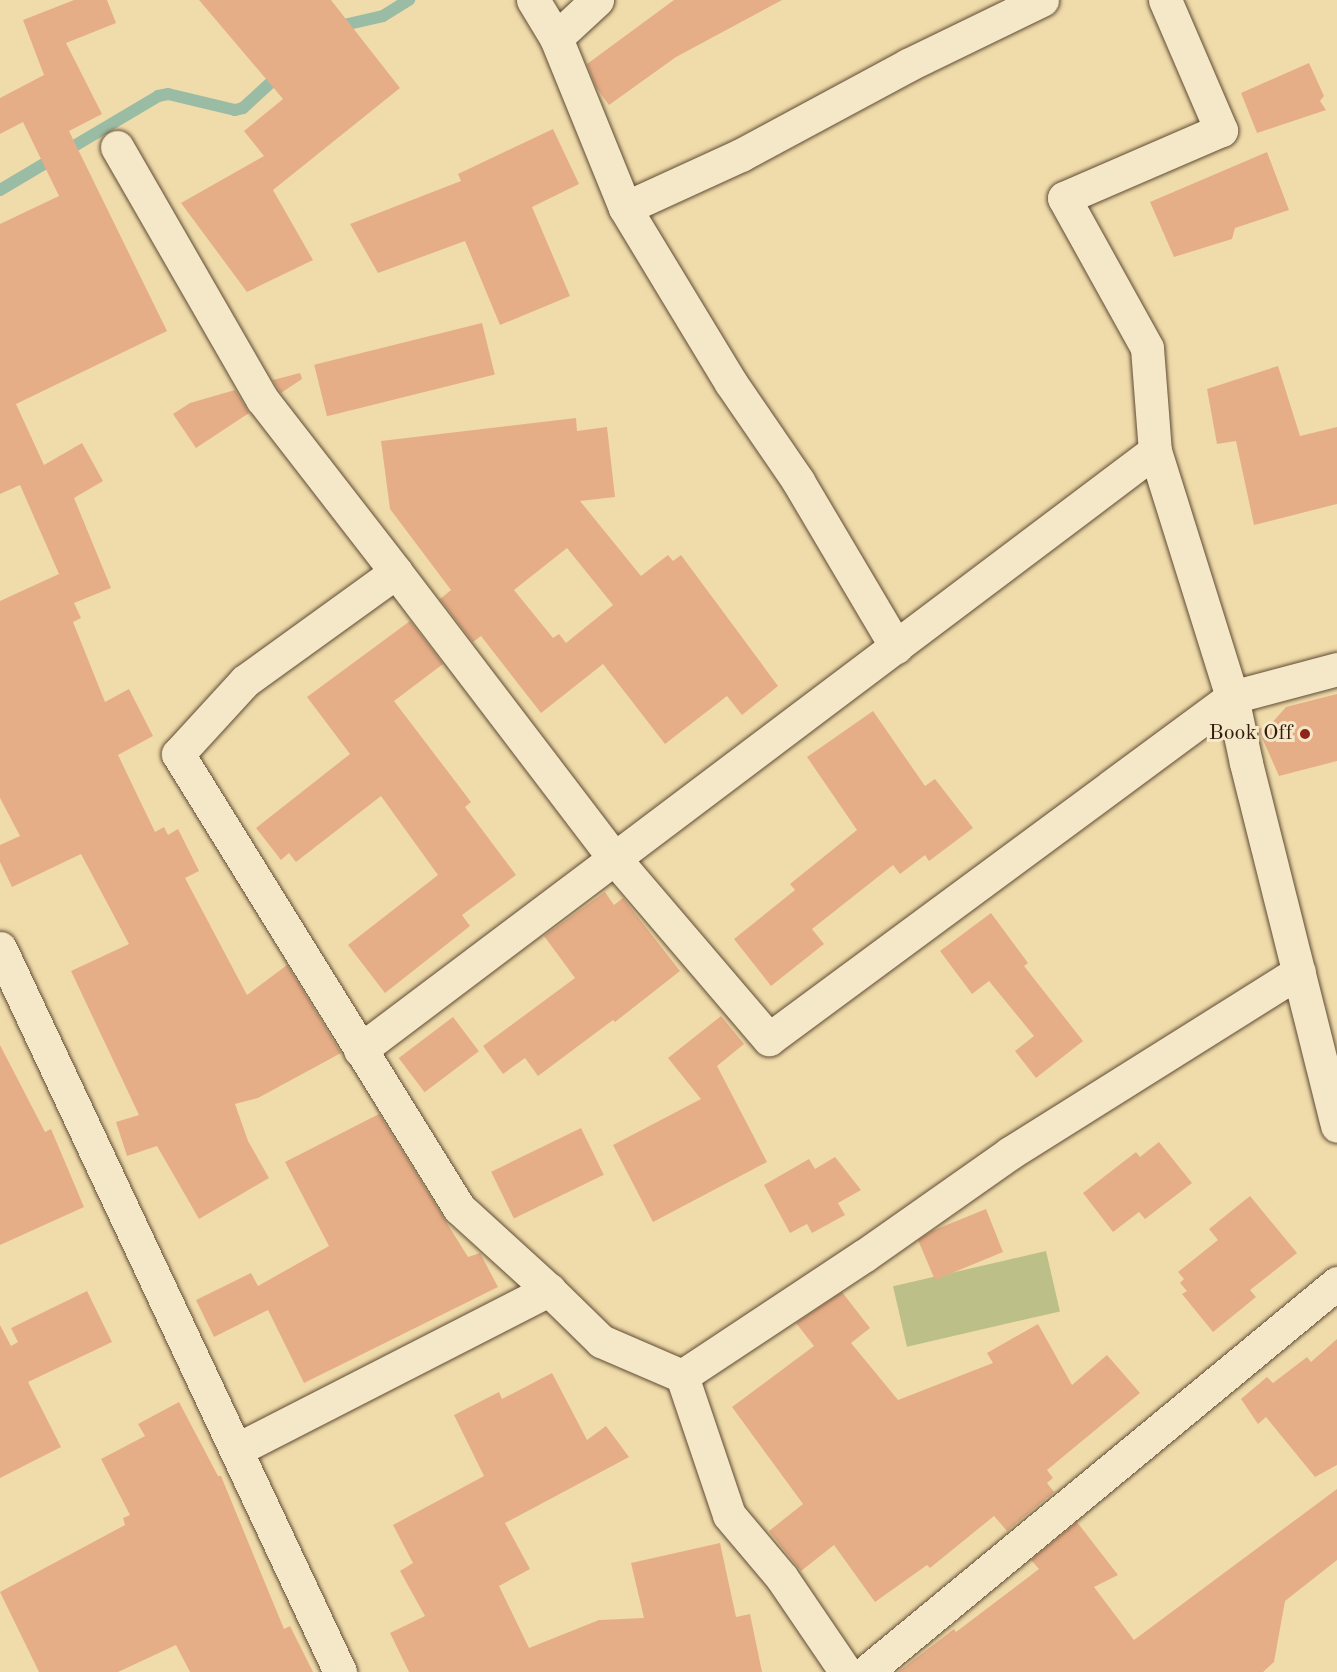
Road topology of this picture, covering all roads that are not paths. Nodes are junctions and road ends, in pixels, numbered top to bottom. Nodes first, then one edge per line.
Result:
1 (533, 0) edge
2 (597, 0) edge
3 (1042, 0) edge
4 (1166, 0) edge
5 (556, 38) junction
6 (117, 147) dead end
7 (625, 208) junction
8 (1155, 451) junction
9 (396, 572) junction
10 (896, 648) junction
11 (1337, 669) edge
12 (1232, 696) junction
13 (615, 859) junction
14 (0, 948) edge
15 (1299, 972) junction
16 (360, 1050) junction
17 (1337, 1126) edge
18 (1337, 1283) edge
19 (549, 1290) junction
20 (682, 1376) junction
21 (237, 1450) junction
22 (340, 1672) edge
23 (846, 1672) edge
24 (866, 1672) edge

1 - 5 street
2 - 5 street
3 - 7 street
4 - 8 street
5 - 7 street
6 - 9 street
7 - 10 street
8 - 10 street
8 - 12 street
9 - 13 street
9 - 16 street
10 - 13 street
11 - 12 street
12 - 13 street
12 - 15 street
13 - 16 street
14 - 21 street
15 - 17 street
15 - 20 street
16 - 19 street
18 - 24 street
19 - 20 street
19 - 21 street
20 - 23 street
21 - 22 street

